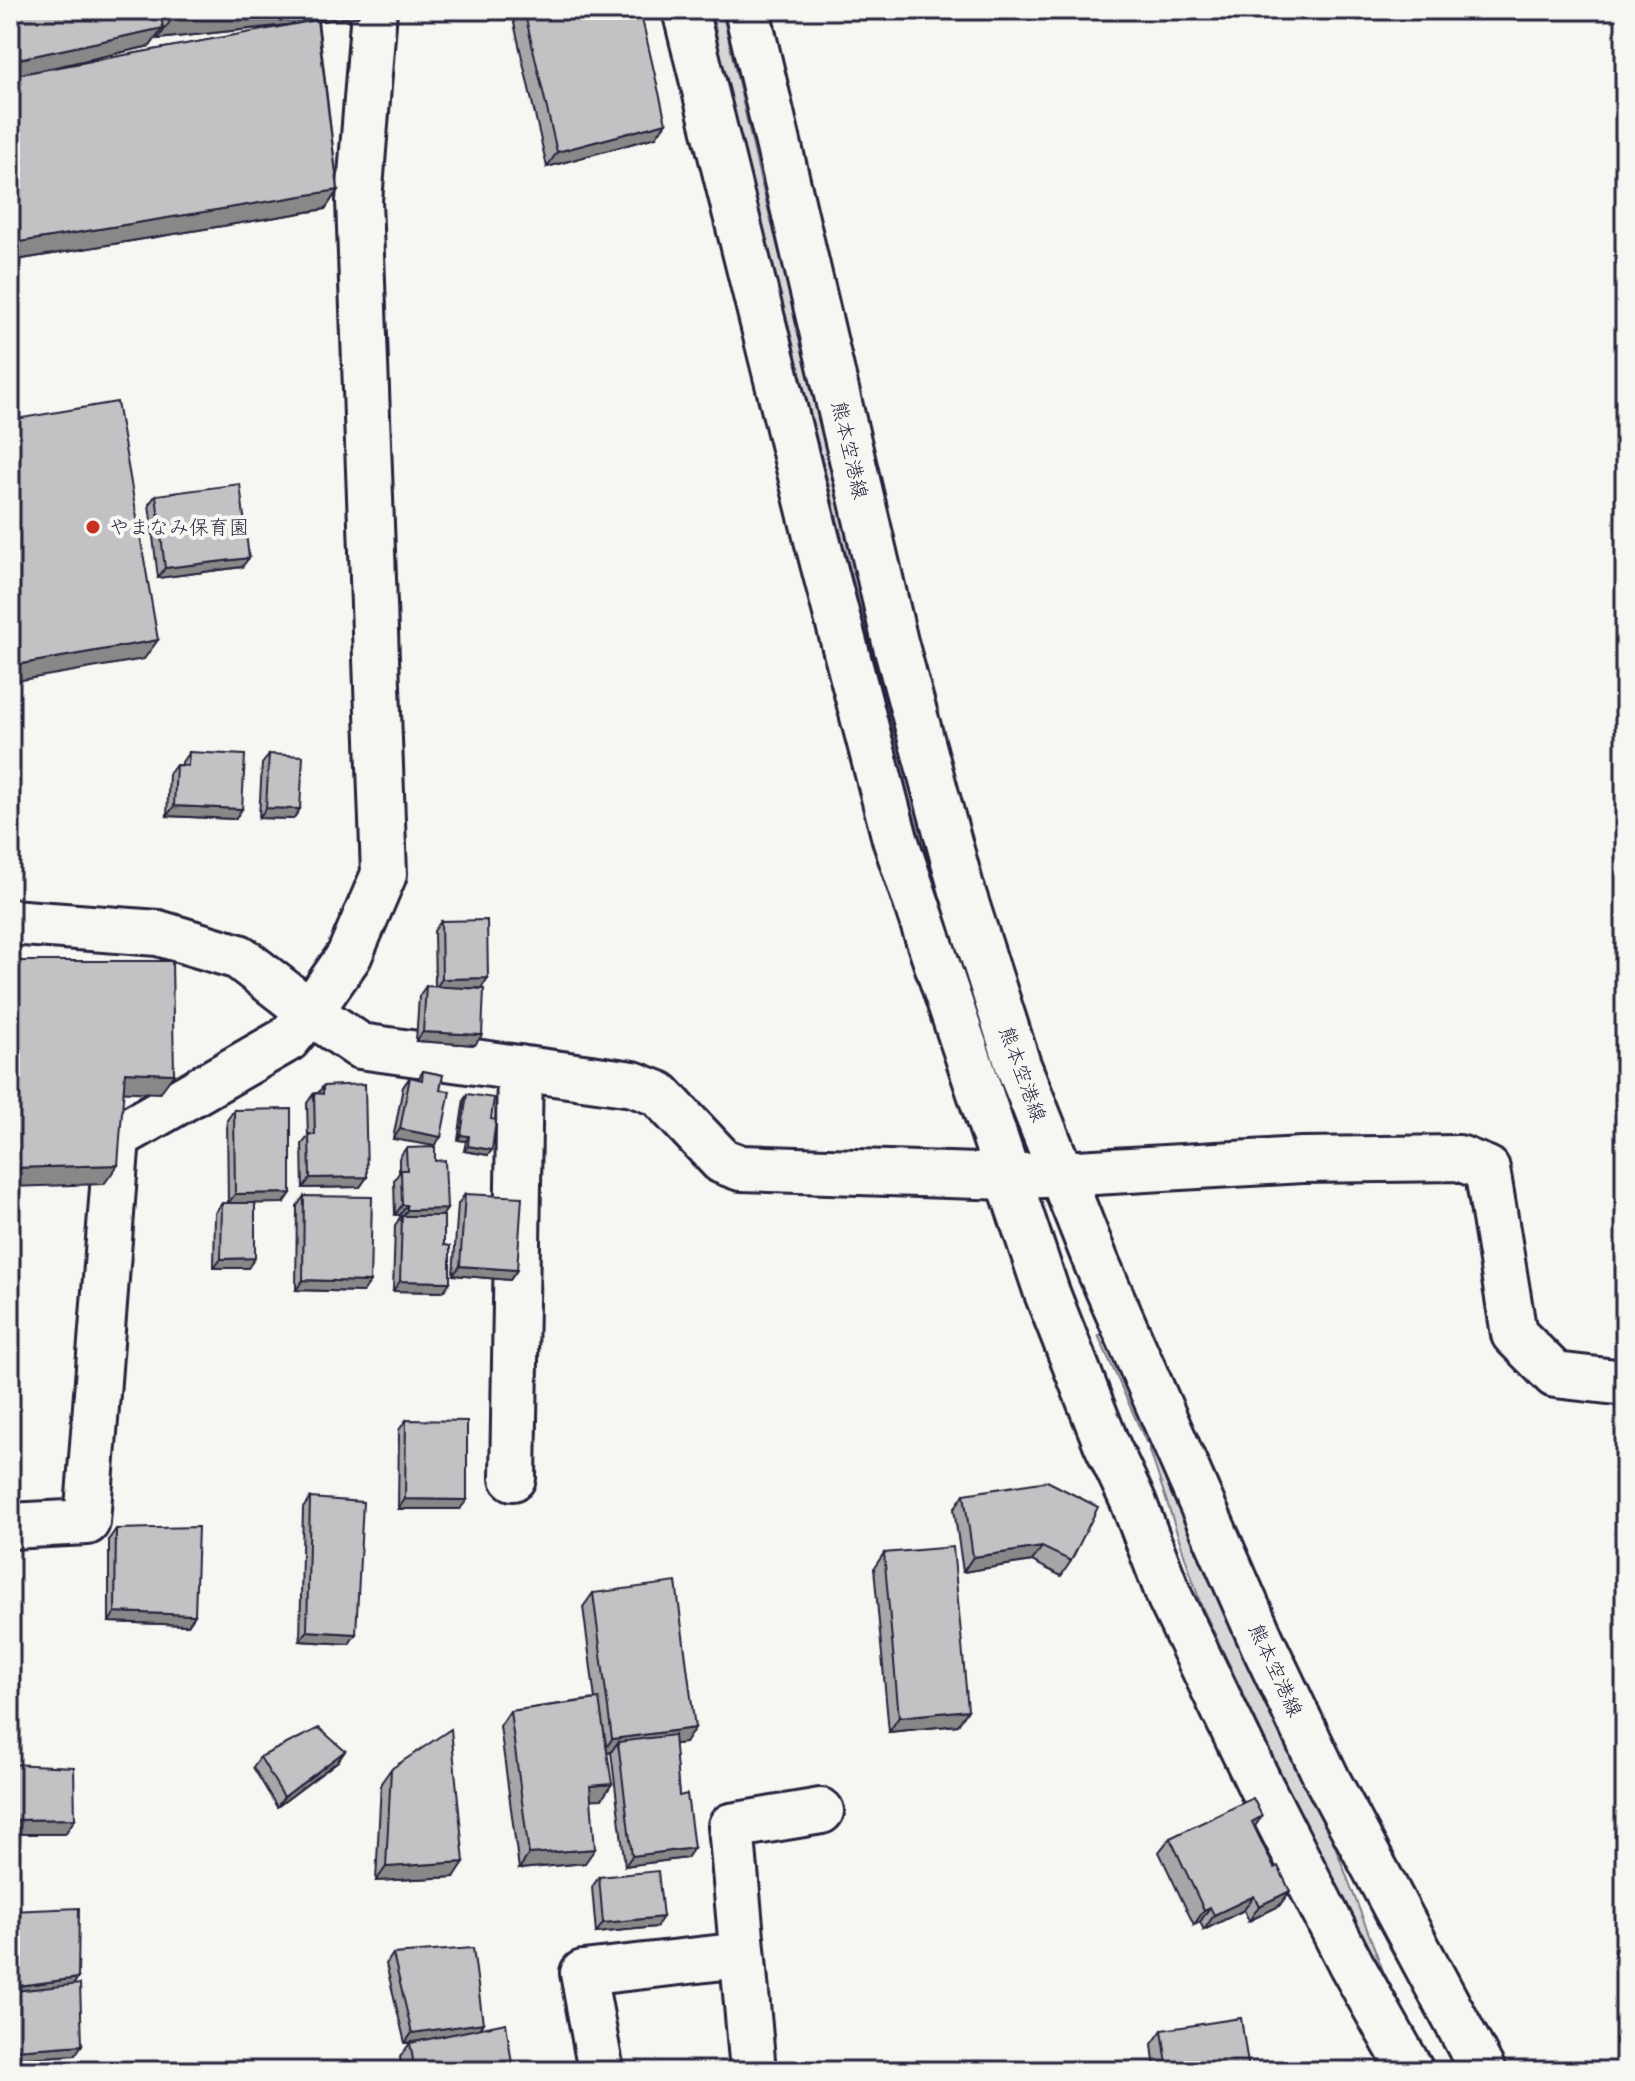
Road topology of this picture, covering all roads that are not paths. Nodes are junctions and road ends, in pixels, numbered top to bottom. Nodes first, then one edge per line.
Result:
1 (374, 10) edge
2 (685, 10) edge
3 (747, 10) edge
4 (10, 922) edge
5 (310, 1012) junction
6 (520, 1068) junction
7 (1061, 1175) junction
8 (1008, 1177) junction
9 (1625, 1383) edge
10 (513, 1478) dead end
11 (10, 1526) edge
12 (821, 1811) dead end
13 (742, 1955) junction
14 (601, 2071) edge
15 (753, 2071) edge
16 (1411, 2071) edge
17 (1483, 2071) edge

1 - 5 street
2 - 8 street
3 - 7 street, 熊本空港線
4 - 5 street
5 - 6 street
5 - 11 street
6 - 8 street
6 - 10 street
7 - 8 street
7 - 9 street
7 - 17 street, 熊本空港線
8 - 16 street
12 - 13 street
13 - 14 street
13 - 15 street

